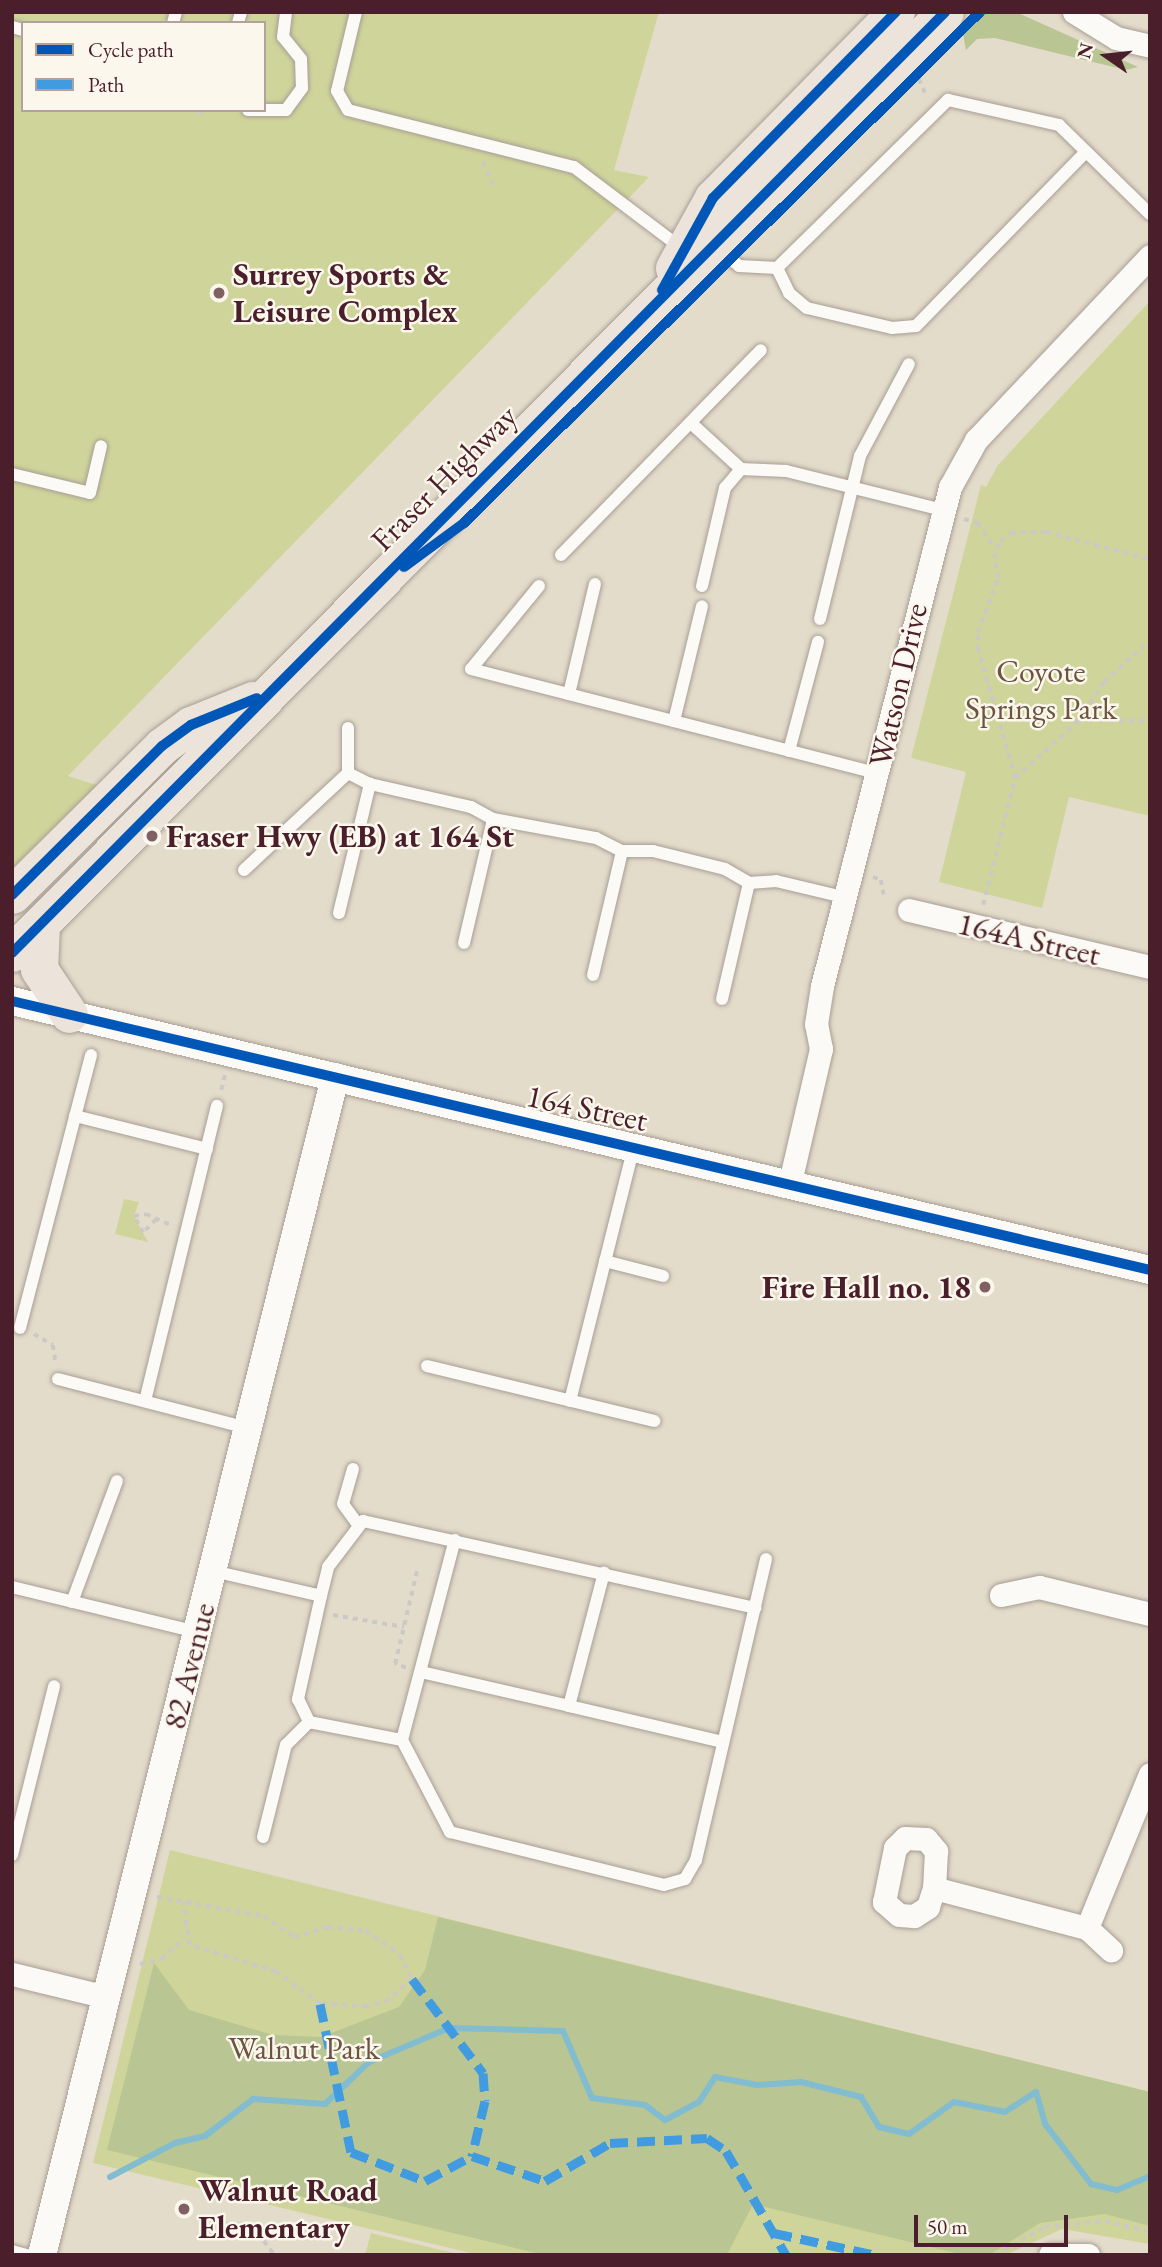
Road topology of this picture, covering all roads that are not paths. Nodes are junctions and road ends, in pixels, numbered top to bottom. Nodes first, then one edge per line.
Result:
1 (286, 12) edge
2 (356, 12) edge
3 (895, 12) edge
4 (945, 12) edge
5 (1079, 13) edge
6 (1150, 46) edge
7 (266, 110) edge
8 (1085, 153) junction
9 (1150, 214) edge
10 (699, 247) junction
11 (1150, 256) edge
12 (777, 268) junction
13 (761, 350) dead end
14 (909, 364) dead end
15 (691, 423) junction
16 (101, 446) dead end
17 (741, 469) junction
18 (12, 474) edge
19 (852, 488) junction
20 (954, 515) junction
21 (561, 555) dead end
22 (595, 584) dead end
23 (539, 586) dead end
24 (702, 586) dead end
25 (702, 606) dead end
26 (820, 619) dead end
27 (818, 642) dead end
28 (278, 685) junction
29 (569, 694) junction
30 (674, 721) junction
31 (348, 728) dead end
32 (789, 751) junction
33 (348, 773) junction
34 (877, 773) junction
35 (370, 784) junction
36 (493, 818) junction
37 (622, 851) junction
38 (244, 870) dead end
39 (749, 883) junction
40 (12, 895) edge
41 (843, 897) junction
42 (909, 910) dead end
43 (339, 913) dead end
44 (41, 924) junction
45 (464, 943) dead end
46 (12, 953) edge
47 (1150, 967) edge
48 (593, 975) dead end
49 (722, 999) dead end
50 (12, 1001) edge
51 (69, 1014) junction
52 (91, 1055) dead end
53 (335, 1077) junction
54 (217, 1106) dead end
55 (75, 1116) junction
56 (635, 1145) junction
57 (207, 1149) junction
58 (790, 1182) junction
59 (605, 1261) junction
60 (1150, 1270) edge
61 (663, 1276) dead end
62 (20, 1328) road end
63 (427, 1366) dead end
64 (58, 1380) road end
65 (145, 1401) junction
66 (570, 1401) junction
67 (654, 1421) dead end
68 (248, 1429) junction
69 (354, 1469) dead end
70 (117, 1481) dead end
71 (359, 1526) junction
72 (455, 1540) junction
73 (766, 1559) dead end
74 (212, 1571) junction
75 (604, 1573) junction
76 (12, 1587) edge
77 (1001, 1595) dead end
78 (321, 1596) junction
79 (72, 1602) junction
80 (755, 1608) junction
81 (1150, 1614) edge
82 (197, 1632) junction
83 (418, 1671) junction
84 (54, 1686) dead end
85 (569, 1706) junction
86 (309, 1721) junction
87 (402, 1741) junction
88 (723, 1742) junction
89 (1150, 1774) edge
90 (263, 1837) dead end
91 (14, 1841) edge
92 (12, 1855) edge
93 (934, 1888) dead end
94 (1087, 1928) junction
95 (1111, 1950) dead end
96 (12, 1974) edge
97 (106, 1997) junction
98 (12, 2251) edge
99 (27, 2255) edge
100 (42, 2255) edge
101 (1050, 2255) edge
102 (1088, 2255) edge

1 - 7 lane
2 - 10 lane
3 - 10 main road, Fraser Highway
4 - 10 main road, Fraser Highway
5 - 6 street
8 - 9 lane
8 - 12 lane
8 - 12 lane
10 - 12 lane
10 - 28 main road, Fraser Highway
11 - 20 street, Watson Drive
13 - 15 lane
14 - 19 lane
15 - 17 lane
15 - 21 lane
16 - 18 lane
17 - 19 lane
17 - 24 lane
19 - 20 lane
19 - 26 lane
20 - 34 street, Watson Drive
22 - 29 lane
23 - 29 lane
25 - 30 lane
27 - 32 lane
28 - 40 main road, Fraser Highway
28 - 44 main road, Fraser Highway
29 - 30 lane
30 - 32 lane
31 - 33 lane
32 - 34 lane
33 - 35 lane
33 - 38 lane
34 - 41 street, Watson Drive
35 - 36 lane
35 - 43 lane
36 - 37 lane
36 - 45 lane
37 - 39 lane
37 - 48 lane
39 - 41 lane
39 - 49 lane
41 - 58 street, Watson Drive
42 - 47 street, 164A Street
44 - 46 main road, Fraser Highway
44 - 51 main road
50 - 51 street, 164 Street
51 - 53 street, 164 Street
52 - 55 lane
53 - 56 street, 164 Street
53 - 68 street, 82 Avenue
54 - 57 lane
55 - 57 lane
55 - 62 lane
56 - 58 street, 164 Street
56 - 59 lane
57 - 65 lane
58 - 60 street, 164 Street
59 - 61 lane
59 - 66 lane
63 - 66 lane
64 - 65 lane
65 - 68 lane
66 - 67 lane
68 - 74 street, 82 Avenue
69 - 71 lane
70 - 79 lane
71 - 72 lane
71 - 78 lane
72 - 75 lane
72 - 83 lane
73 - 80 lane
74 - 78 lane
74 - 82 street, 82 Avenue
75 - 80 lane
75 - 85 lane
76 - 79 lane
77 - 81 street
78 - 86 lane
79 - 82 lane
80 - 88 lane
82 - 97 street, 82 Avenue
83 - 85 lane
83 - 87 lane
84 - 91 lane
85 - 88 lane
86 - 87 lane
86 - 90 lane
87 - 88 lane
89 - 94 street
91 - 92 lane
93 - 94 street
94 - 95 street
96 - 97 street
97 - 100 street, 82 Avenue
98 - 99 lane
101 - 102 street

